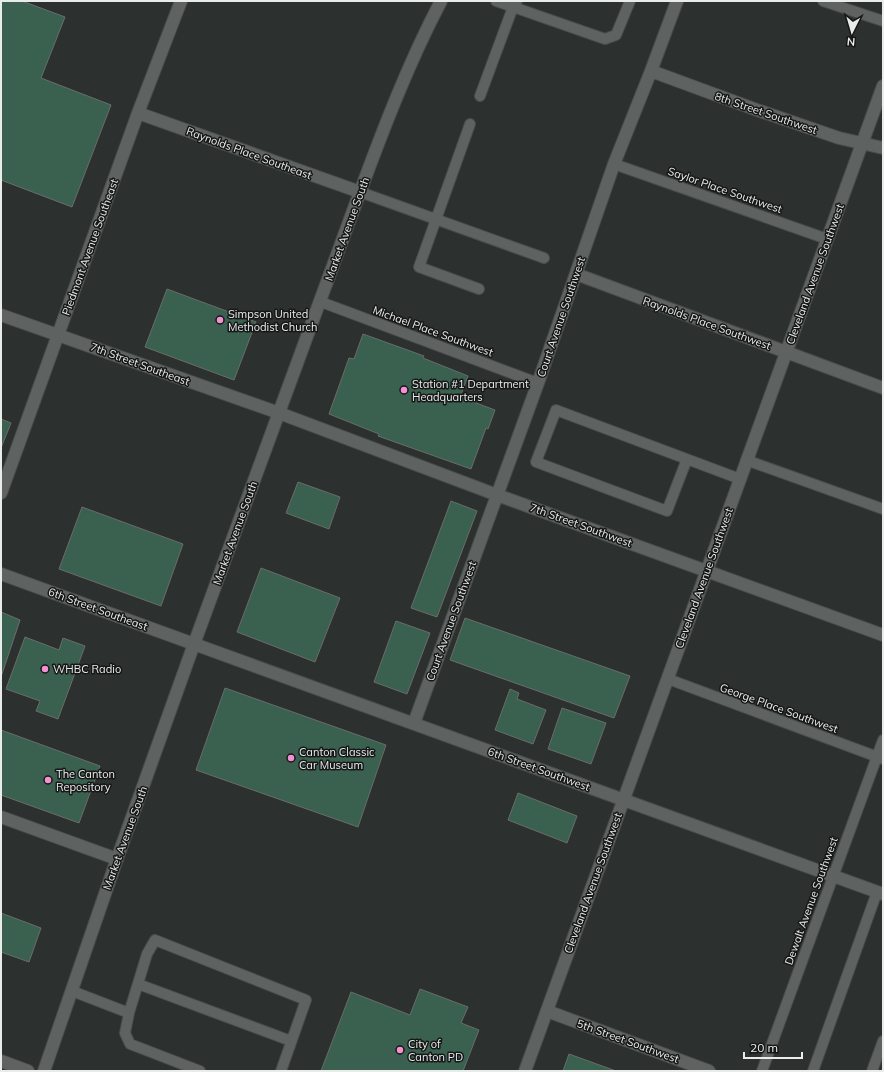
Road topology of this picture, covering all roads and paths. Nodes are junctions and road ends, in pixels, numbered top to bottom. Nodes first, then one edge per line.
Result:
1 (181, 1) edge
2 (442, 1) edge
3 (496, 1) edge
4 (630, 1) edge
5 (677, 1) edge
6 (823, 1) edge
7 (515, 4) edge
8 (883, 21) edge
9 (651, 71) junction
10 (883, 86) edge
11 (480, 96) dead end
12 (138, 113) junction
13 (470, 124) dead end
14 (862, 143) junction
15 (883, 148) edge
16 (614, 164) junction
17 (360, 192) junction
18 (435, 220) junction
19 (827, 239) junction
20 (544, 258) dead end
21 (576, 274) junction
22 (479, 289) dead end
23 (320, 302) junction
24 (1, 315) edge
25 (58, 335) junction
26 (786, 352) junction
27 (538, 383) junction
28 (883, 388) edge
29 (279, 413) junction
30 (687, 459) junction
31 (746, 460) junction
32 (740, 479) junction
33 (1, 493) edge
34 (497, 495) junction
35 (883, 509) edge
36 (706, 570) junction
37 (1, 574) edge
38 (883, 635) edge
39 (194, 644) junction
40 (668, 679) junction
41 (414, 723) junction
42 (883, 740) edge
43 (880, 757) edge
44 (624, 799) junction
45 (1, 817) edge
46 (117, 859) junction
47 (833, 876) junction
48 (880, 893) edge
49 (138, 984) junction
50 (72, 991) junction
51 (547, 1011) junction
52 (129, 1013) junction
53 (291, 1041) junction
54 (883, 1041) edge
55 (1, 1061) edge
56 (28, 1071) edge
57 (44, 1071) edge
58 (200, 1071) edge
59 (281, 1071) edge
60 (525, 1071) edge
61 (709, 1071) edge
62 (762, 1071) edge
63 (813, 1071) edge
64 (872, 1071) edge

1 - 12 street, Piedmont Avenue Southeast
2 - 17 street, Market Avenue South
3 - 7 lane
4 - 7 lane
5 - 9 street, Court Avenue Southwest
6 - 8 lane
7 - 11 lane
9 - 14 street, 8th Street Southwest
9 - 16 street, Court Avenue Southwest
10 - 14 street, Cleveland Avenue Southwest
12 - 17 street, Raynolds Place Southeast
12 - 25 street, Piedmont Avenue Southeast
13 - 18 lane
14 - 15 street, 8th Street Southwest
14 - 19 street, Cleveland Avenue Southwest
16 - 19 lane, Saylor Place Southwest
16 - 21 street, Court Avenue Southwest
17 - 18 lane
17 - 23 street, Market Avenue South
18 - 20 lane
18 - 22 lane
19 - 26 street, Cleveland Avenue Southwest
21 - 26 street, Raynolds Place Southwest
21 - 27 street, Court Avenue Southwest
23 - 27 lane, Michael Place Southwest
23 - 29 street, Market Avenue South
24 - 25 street, 7th Street Southeast
25 - 29 street, 7th Street Southeast
25 - 33 street, Piedmont Avenue Southeast
26 - 28 street, Raynolds Place Southwest
26 - 31 street, Cleveland Avenue Southwest
27 - 34 street, Court Avenue Southwest
29 - 34 street, 7th Street Southwest
29 - 39 street, Market Avenue South
30 - 30 lane
30 - 32 lane
31 - 32 street, Cleveland Avenue Southwest
31 - 35 lane
32 - 36 street, Cleveland Avenue Southwest
34 - 36 street, 7th Street Southwest
34 - 41 street, Court Avenue Southwest
36 - 38 street, 7th Street Southwest
36 - 40 street, Cleveland Avenue Southwest
37 - 39 street, 6th Street Southeast
39 - 41 street, 6th Street Southwest
39 - 46 street, Market Avenue South
40 - 43 lane, George Place Southwest
40 - 44 street, Cleveland Avenue Southwest
41 - 44 street, 6th Street Southwest
42 - 43 lane, Dewalt Avenue Southwest
43 - 47 lane, Dewalt Avenue Southwest
44 - 47 street, 6th Street Southwest
44 - 51 street, Cleveland Avenue Southwest
45 - 46 street
46 - 50 street, Market Avenue South
47 - 48 street, 6th Street Southwest
47 - 62 lane, Dewalt Avenue Southwest
48 - 63 lane
49 - 52 lane
49 - 53 lane
49 - 53 lane
50 - 52 lane
50 - 57 street, Market Avenue South
51 - 60 street, Cleveland Avenue Southwest
51 - 61 street, 5th Street Southwest
52 - 58 lane
53 - 59 lane
54 - 64 lane
55 - 56 street

